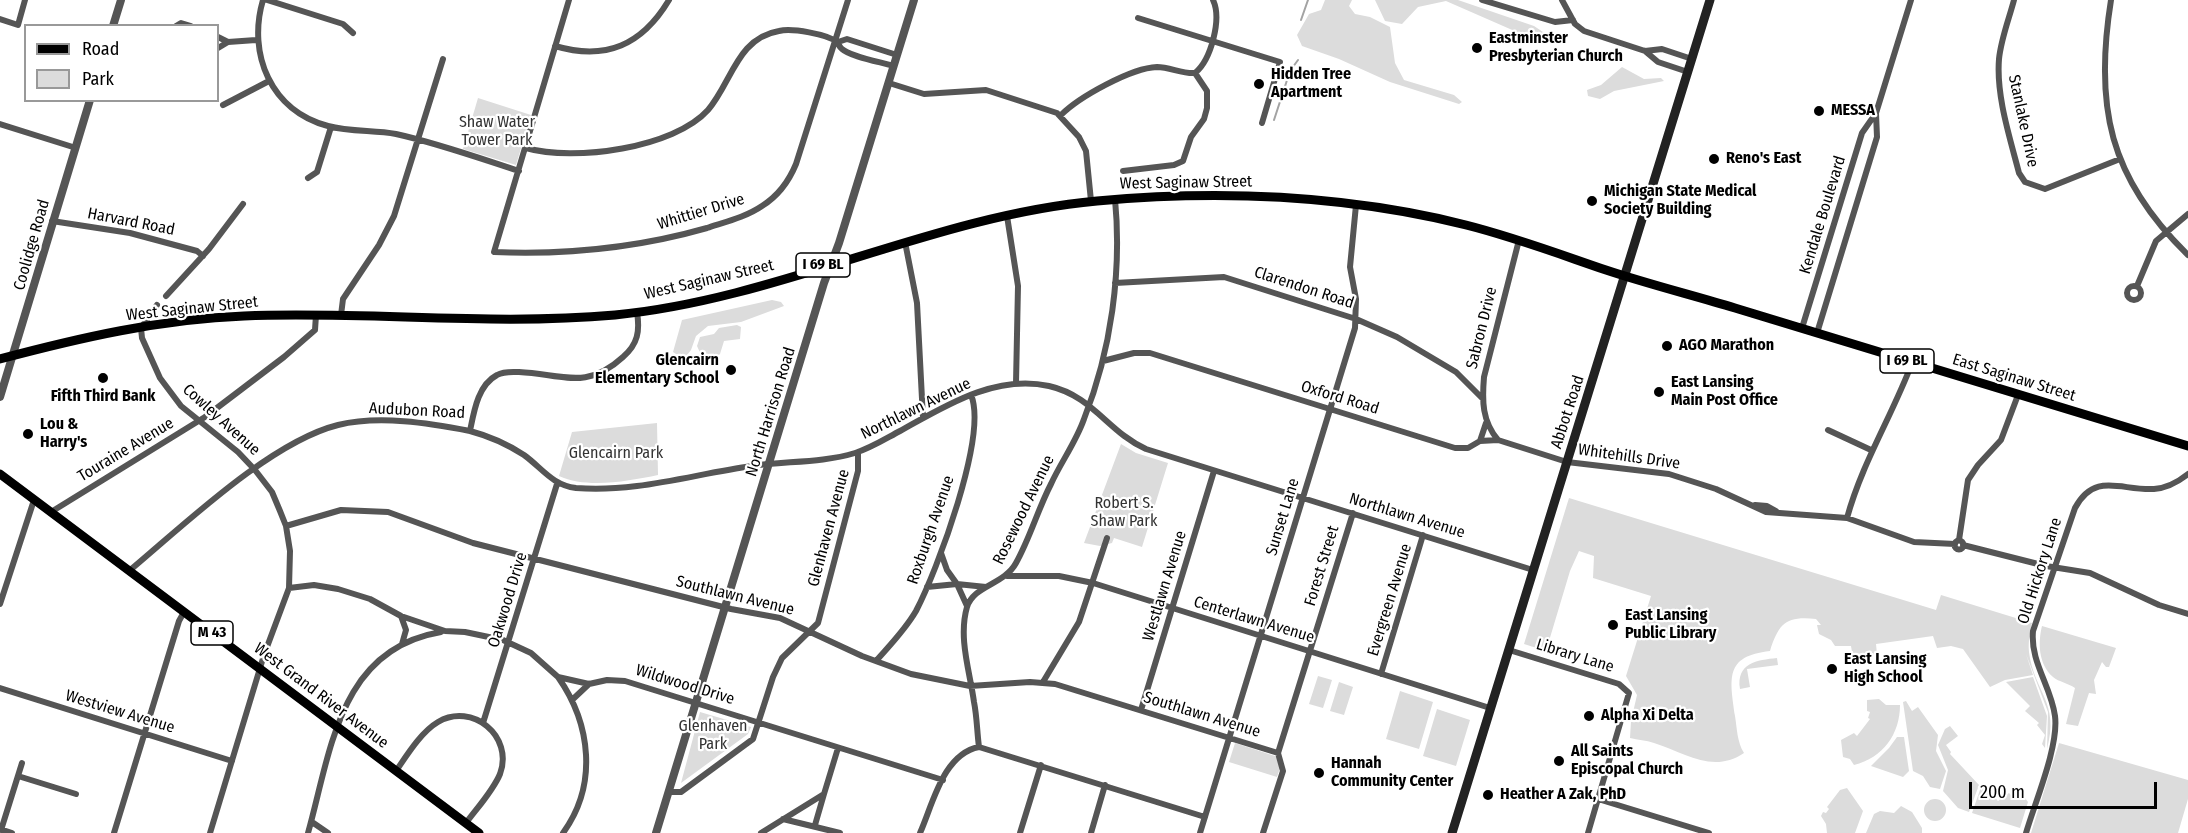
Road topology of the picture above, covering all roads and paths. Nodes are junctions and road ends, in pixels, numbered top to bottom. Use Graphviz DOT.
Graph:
graph roads {
  1 [pos="25,0"];
  2 [pos="121,0"];
  3 [pos="265,0"];
  4 [pos="569,0"];
  5 [pos="669,0"];
  6 [pos="848,0"];
  7 [pos="914,0"];
  8 [pos="1213,0"];
  9 [pos="1482,0"];
  10 [pos="1562,0"];
  11 [pos="1710,0"];
  12 [pos="1911,0"];
  13 [pos="2014,0"];
  14 [pos="2111,0"];
  15 [pos="1138,18"];
  16 [pos="0,20"];
  17 [pos="1573,20"];
  18 [pos="114,24"];
  19 [pos="353,33"];
  20 [pos="219,38"];
  21 [pos="256,40"];
  22 [pos="1210,41"];
  23 [pos="228,42"];
  24 [pos="837,42"];
  25 [pos="555,46"];
  26 [pos="219,47"];
  27 [pos="1645,51"];
  28 [pos="897,55"];
  29 [pos="1692,58"];
  30 [pos="442,59"];
  31 [pos="894,66"];
  32 [pos="1688,72"];
  33 [pos="1195,73"];
  34 [pos="268,81"];
  35 [pos="888,83"];
  36 [pos="89,102"];
  37 [pos="223,105"];
  38 [pos="1876,113"];
  39 [pos="1061,115"];
  40 [pos="1262,123"];
  41 [pos="0,124"];
  42 [pos="331,127"];
  43 [pos="418,140"];
  44 [pos="76,148"];
  45 [pos="526,148"];
  46 [pos="2120,159"];
  47 [pos="519,171"];
  48 [pos="1123,171"];
  49 [pos="308,178"];
  50 [pos="1115,199"];
  51 [pos="1091,201"];
  52 [pos="243,204"];
  53 [pos="1356,205"];
  54 [pos="2188,214"];
  55 [pos="1007,216"];
  56 [pos="52,221"];
  57 [pos="2166,232"];
  58 [pos="1519,240"];
  59 [pos="905,242"];
  60 [pos="2188,255"];
  61 [pos="203,256"];
  62 [pos="832,263"];
  63 [pos="1625,276"];
  64 [pos="1115,283"];
  65 [pos="2137,286"];
  66 [pos="166,296"];
  67 [pos="157,305"];
  68 [pos="637,312"];
  69 [pos="316,315"];
  70 [pos="341,315"];
  71 [pos="1356,319"];
  72 [pos="141,328"];
  73 [pos="1802,328"];
  74 [pos="1817,333"];
  75 [pos="12,356"];
  76 [pos="0,359"];
  77 [pos="1103,361"];
  78 [pos="1912,363"];
  79 [pos="1484,377"];
  80 [pos="1468,382"];
  81 [pos="1016,383"];
  82 [pos="971,395"];
  83 [pos="2018,395"];
  84 [pos="0,397"];
  85 [pos="1482,398"];
  86 [pos="1089,404"];
  87 [pos="1329,410"];
  88 [pos="923,418"];
  89 [pos="199,422"];
  90 [pos="1486,423"];
  91 [pos="1828,430"];
  92 [pos="470,431"];
  93 [pos="1498,440"];
  94 [pos="1480,441"];
  95 [pos="2188,446"];
  96 [pos="1871,450"];
  97 [pos="858,452"];
  98 [pos="1567,462"];
  99 [pos="769,464"];
  100 [pos="255,470"];
  101 [pos="1214,471"];
  102 [pos="0,474"];
  103 [pos="2188,474"];
  104 [pos="557,484"];
  105 [pos="1303,497"];
  106 [pos="34,500"];
  107 [pos="51,512"];
  108 [pos="1353,513"];
  109 [pos="1847,518"];
  110 [pos="286,526"];
  111 [pos="1423,535"];
  112 [pos="1107,538"];
  113 [pos="1959,543"];
  114 [pos="940,551"];
  115 [pos="534,559"];
  116 [pos="2054,567"];
  117 [pos="1533,570"];
  118 [pos="129,571"];
  119 [pos="1007,576"];
  120 [pos="1093,583"];
  121 [pos="957,584"];
  122 [pos="986,586"];
  123 [pos="927,587"];
  124 [pos="289,588"];
  125 [pos="0,604"];
  126 [pos="967,606"];
  127 [pos="725,607"];
  128 [pos="1172,609"];
  129 [pos="184,612"];
  130 [pos="2188,614"];
  131 [pos="401,616"];
  132 [pos="445,631"];
  133 [pos="810,631"];
  134 [pos="1259,636"];
  135 [pos="509,642"];
  136 [pos="402,644"];
  137 [pos="1509,650"];
  138 [pos="1310,651"];
  139 [pos="876,661"];
  140 [pos="260,669"];
  141 [pos="1382,674"];
  142 [pos="558,677"];
  143 [pos="1043,682"];
  144 [pos="589,684"];
  145 [pos="970,686"];
  146 [pos="0,688"];
  147 [pos="572,700"];
  148 [pos="696,703"];
  149 [pos="1490,708"];
  150 [pos="1141,710"];
  151 [pos="759,722"];
  152 [pos="483,723"];
  153 [pos="337,727"];
  154 [pos="144,733"];
  155 [pos="1228,738"];
  156 [pos="979,747"];
  157 [pos="838,748"];
  158 [pos="1278,753"];
  159 [pos="232,761"];
  160 [pos="22,763"];
  161 [pos="1041,765"];
  162 [pos="396,771"];
  163 [pos="18,777"];
  164 [pos="943,780"];
  165 [pos="1105,785"];
  166 [pos="669,792"];
  167 [pos="76,794"];
  168 [pos="824,794"];
  169 [pos="1598,799"];
  170 [pos="1205,817"];
  171 [pos="783,819"];
  172 [pos="312,822"];
  173 [pos="466,823"];
  174 [pos="815,825"];
  175 [pos="1,829"];
  176 [pos="12,833"];
  177 [pos="114,833"];
  178 [pos="210,833"];
  179 [pos="308,833"];
  180 [pos="328,833"];
  181 [pos="479,833"];
  182 [pos="563,833"];
  183 [pos="656,833"];
  184 [pos="761,833"];
  185 [pos="840,833"];
  186 [pos="920,833"];
  187 [pos="1020,833"];
  188 [pos="1091,833"];
  189 [pos="1200,833"];
  190 [pos="1263,833"];
  191 [pos="1452,833"];
  192 [pos="1588,833"];
  193 [pos="1709,833"];
  194 [pos="2026,833"];
  1 -- 16 [label="street"];
  2 -- 18 [label="street"];
  3 -- 19 [label="street"];
  3 -- 21 [label="street"];
  4 -- 25 [label="street"];
  5 -- 25 [label="street"];
  6 -- 24 [label="street, Whittier Drive"];
  7 -- 28 [label="street, North Harrison Road"];
  8 -- 22 [label="street"];
  9 -- 17 [label="street"];
  10 -- 17 [label="street"];
  11 -- 29 [label="main road, Abbot Road"];
  12 -- 38 [label="street, Kendale Boulevard"];
  13 -- 46 [label="street, Stanlake Drive"];
  14 -- 46 [label="street"];
  15 -- 22 [label="street"];
  17 -- 27 [label="street"];
  20 -- 23 [label="street"];
  21 -- 23 [label="street"];
  21 -- 34 [label="street"];
  22 -- 33 [label="street"];
  22 -- 40 [label="street"];
  23 -- 26 [label="street"];
  24 -- 28 [label="street"];
  24 -- 31 [label="street"];
  24 -- 45 [label="street"];
  24 -- 47 [label="street, Whittier Drive"];
  25 -- 45 [label="street"];
  27 -- 29 [label="street"];
  27 -- 32 [label="street"];
  28 -- 31 [label="street, North Harrison Road"];
  29 -- 32 [label="main road, Abbot Road"];
  30 -- 43 [label="street"];
  31 -- 35 [label="street, North Harrison Road"];
  32 -- 63 [label="main road, Abbot Road"];
  33 -- 39 [label="street"];
  33 -- 48 [label="street"];
  34 -- 37 [label="street"];
  34 -- 42 [label="street"];
  35 -- 39 [label="street"];
  35 -- 62 [label="street, North Harrison Road"];
  36 -- 44 [label="street, Coolidge Road"];
  38 -- 73 [label="street, Kendale Boulevard"];
  38 -- 74 [label="street, Kendale Boulevard"];
  39 -- 51 [label="street"];
  41 -- 44 [label="street"];
  42 -- 43 [label="street"];
  42 -- 49 [label="street"];
  43 -- 47 [label="street"];
  43 -- 70 [label="street"];
  44 -- 56 [label="street, Coolidge Road"];
  45 -- 47 [label="street"];
  46 -- 57 [label="street"];
  50 -- 51 [label="main road, West Saginaw Street / I 69 BL"];
  50 -- 53 [label="main road, West Saginaw Street / I 69 BL"];
  50 -- 64 [label="street, Rosewood Avenue"];
  51 -- 55 [label="main road, West Saginaw Street / I 69 BL"];
  52 -- 61 [label="street"];
  53 -- 58 [label="main road, West Saginaw Street / I 69 BL"];
  53 -- 71 [label="street, Sunset Lane"];
  54 -- 57 [label="street"];
  55 -- 59 [label="main road, West Saginaw Street / I 69 BL"];
  55 -- 81 [label="street"];
  56 -- 61 [label="street, Harvard Road"];
  56 -- 75 [label="street, Coolidge Road"];
  57 -- 60 [label="street"];
  57 -- 65 [label="street"];
  58 -- 63 [label="main road, West Saginaw Street / I 69 BL"];
  58 -- 79 [label="street, Sabron Drive"];
  59 -- 62 [label="main road, West Saginaw Street / I 69 BL"];
  59 -- 88 [label="street"];
  61 -- 66 [label="street"];
  62 -- 68 [label="main road, West Saginaw Street / I 69 BL"];
  62 -- 99 [label="street, North Harrison Road"];
  63 -- 73 [label="main road, East Saginaw Street / I 69 BL"];
  63 -- 98 [label="main road, Abbot Road"];
  64 -- 71 [label="street, Clarendon Road"];
  64 -- 77 [label="street, Rosewood Avenue"];
  67 -- 72 [label="street"];
  68 -- 70 [label="main road, West Saginaw Street / I 69 BL"];
  68 -- 92 [label="street, Audubon Road"];
  69 -- 70 [label="main road, West Saginaw Street / I 69 BL"];
  69 -- 72 [label="main road, West Saginaw Street / I 69 BL"];
  69 -- 89 [label="street, Touraine Avenue"];
  71 -- 80 [label="street, Clarendon Road"];
  71 -- 87 [label="street, Sunset Lane"];
  72 -- 75 [label="main road, West Saginaw Street / I 69 BL"];
  72 -- 89 [label="street, Cowley Avenue"];
  73 -- 74 [label="main road, East Saginaw Street / I 69 BL"];
  74 -- 78 [label="main road, East Saginaw Street / I 69 BL"];
  75 -- 76 [label="main road, West Saginaw Street / I 69 BL"];
  75 -- 84 [label="street, Coolidge Road"];
  77 -- 86 [label="street, Rosewood Avenue"];
  77 -- 87 [label="street, Oxford Road"];
  78 -- 83 [label="main road, East Saginaw Street / I 69 BL"];
  78 -- 96 [label="street"];
  79 -- 80 [label="street"];
  79 -- 85 [label="street, Sabron Drive"];
  80 -- 85 [label="street, Clarendon Road"];
  81 -- 82 [label="street, Northlawn Avenue"];
  81 -- 86 [label="street, Northlawn Avenue"];
  82 -- 88 [label="street, Northlawn Avenue"];
  82 -- 114 [label="street, Roxburgh Avenue"];
  83 -- 95 [label="main road, East Saginaw Street / I 69 BL"];
  83 -- 113 [label="street"];
  85 -- 90 [label="street, Sabron Drive"];
  86 -- 101 [label="street, Northlawn Avenue"];
  86 -- 119 [label="street, Rosewood Avenue"];
  87 -- 94 [label="street, Oxford Road"];
  87 -- 105 [label="street, Sunset Lane"];
  88 -- 97 [label="street, Northlawn Avenue"];
  89 -- 100 [label="street, Cowley Avenue"];
  89 -- 107 [label="street, Touraine Avenue"];
  90 -- 93 [label="street, Sabron Drive"];
  90 -- 94 [label="street, Sabron Drive"];
  91 -- 96 [label="street"];
  92 -- 100 [label="street, Audubon Road"];
  92 -- 104 [label="street"];
  93 -- 94 [label="street, Oxford Road"];
  93 -- 98 [label="street, Oxford Road"];
  96 -- 109 [label="street"];
  97 -- 99 [label="street, Northlawn Avenue"];
  97 -- 133 [label="street, Glenhaven Avenue"];
  98 -- 109 [label="street, Whitehills Drive"];
  98 -- 117 [label="main road, Abbot Road"];
  99 -- 104 [label="street, Northlawn Avenue"];
  99 -- 127 [label="street, North Harrison Road"];
  100 -- 110 [label="street, Cowley Avenue"];
  100 -- 118 [label="street, Audubon Road"];
  101 -- 105 [label="street, Northlawn Avenue"];
  101 -- 128 [label="street, Westlawn Avenue"];
  102 -- 106 [label="main road, West Grand River Avenue / M 43"];
  103 -- 116 [label="street, Old Hickory Lane"];
  104 -- 115 [label="street, Oakwood Drive"];
  105 -- 108 [label="street, Northlawn Avenue"];
  105 -- 134 [label="street, Sunset Lane"];
  106 -- 107 [label="main road, West Grand River Avenue / M 43"];
  106 -- 125 [label="street"];
  107 -- 118 [label="main road, West Grand River Avenue / M 43"];
  108 -- 111 [label="street, Northlawn Avenue"];
  108 -- 138 [label="street, Forest Street"];
  109 -- 113 [label="street, Whitehills Drive"];
  110 -- 115 [label="street, Southlawn Avenue"];
  110 -- 124 [label="street, Cowley Avenue"];
  111 -- 117 [label="street, Northlawn Avenue"];
  111 -- 141 [label="street, Evergreen Avenue"];
  112 -- 120 [label="street"];
  113 -- 116 [label="street, Whitehills Drive"];
  114 -- 121 [label="street"];
  114 -- 123 [label="street, Roxburgh Avenue"];
  115 -- 127 [label="street, Southlawn Avenue"];
  115 -- 135 [label="street, Oakwood Drive"];
  116 -- 130 [label="street, Whitehills Drive"];
  116 -- 194 [label="street, Old Hickory Lane"];
  117 -- 137 [label="main road, Abbot Road"];
  118 -- 129 [label="main road, West Grand River Avenue / M 43"];
  119 -- 120 [label="street, Centerlawn Avenue"];
  119 -- 122 [label="street, Rosewood Avenue"];
  120 -- 128 [label="street, Centerlawn Avenue"];
  120 -- 143 [label="street"];
  121 -- 122 [label="street"];
  121 -- 123 [label="street"];
  121 -- 126 [label="street"];
  122 -- 126 [label="street, Rosewood Avenue"];
  123 -- 139 [label="street, Roxburgh Avenue"];
  124 -- 131 [label="street, Wildwood Drive"];
  124 -- 140 [label="street, Cowley Avenue"];
  126 -- 145 [label="street"];
  127 -- 133 [label="street, Southlawn Avenue"];
  127 -- 148 [label="street, North Harrison Road"];
  128 -- 134 [label="street, Centerlawn Avenue"];
  128 -- 150 [label="street, Westlawn Avenue"];
  129 -- 140 [label="main road, West Grand River Avenue / M 43"];
  129 -- 154 [label="street"];
  131 -- 132 [label="street, Wildwood Drive"];
  131 -- 136 [label="street"];
  132 -- 135 [label="street, Wildwood Drive"];
  132 -- 136 [label="street"];
  133 -- 139 [label="street, Southlawn Avenue"];
  133 -- 151 [label="street, Glenhaven Avenue"];
  134 -- 138 [label="street, Centerlawn Avenue"];
  134 -- 155 [label="street, Sunset Lane"];
  135 -- 142 [label="street, Wildwood Drive"];
  135 -- 152 [label="street, Oakwood Drive"];
  136 -- 153 [label="street"];
  137 -- 149 [label="main road, Abbot Road"];
  137 -- 169 [label="street, Library Lane"];
  138 -- 141 [label="street, Centerlawn Avenue"];
  138 -- 158 [label="street, Forest Street"];
  139 -- 145 [label="street, Southlawn Avenue"];
  140 -- 153 [label="main road, West Grand River Avenue / M 43"];
  140 -- 159 [label="street, Cowley Avenue"];
  141 -- 149 [label="street, Centerlawn Avenue"];
  142 -- 144 [label="street, Wildwood Drive"];
  142 -- 147 [label="street"];
  143 -- 145 [label="street, Southlawn Avenue"];
  143 -- 150 [label="street, Southlawn Avenue"];
  144 -- 147 [label="street"];
  144 -- 148 [label="street, Wildwood Drive"];
  145 -- 156 [label="street"];
  146 -- 154 [label="street, Westview Avenue"];
  147 -- 182 [label="street"];
  148 -- 151 [label="street, Wildwood Drive"];
  148 -- 166 [label="street, North Harrison Road"];
  149 -- 191 [label="main road, Abbot Road"];
  150 -- 155 [label="street, Southlawn Avenue"];
  151 -- 157 [label="street, Wildwood Drive"];
  151 -- 166 [label="street, Glenhaven Avenue"];
  152 -- 162 [label="street"];
  152 -- 173 [label="street"];
  153 -- 162 [label="main road, West Grand River Avenue / M 43"];
  153 -- 172 [label="street"];
  154 -- 159 [label="street, Westview Avenue"];
  154 -- 177 [label="street"];
  155 -- 158 [label="street, Southlawn Avenue"];
  155 -- 170 [label="street, Sunset Lane"];
  156 -- 161 [label="street"];
  156 -- 164 [label="street"];
  157 -- 164 [label="street, Wildwood Drive"];
  157 -- 168 [label="street"];
  158 -- 190 [label="street, Forest Street"];
  159 -- 178 [label="street, Cowley Avenue"];
  160 -- 163 [label="street"];
  161 -- 165 [label="street"];
  161 -- 187 [label="street"];
  162 -- 173 [label="main road, West Grand River Avenue / M 43"];
  163 -- 167 [label="street"];
  163 -- 175 [label="street"];
  164 -- 186 [label="street"];
  165 -- 170 [label="street"];
  165 -- 188 [label="street"];
  166 -- 183 [label="street, North Harrison Road"];
  168 -- 171 [label="street"];
  168 -- 174 [label="street"];
  169 -- 192 [label="street"];
  169 -- 193 [label="street"];
  170 -- 189 [label="street, Sunset Lane"];
  171 -- 174 [label="street"];
  171 -- 184 [label="street"];
  172 -- 179 [label="street"];
  172 -- 180 [label="street"];
  173 -- 181 [label="main road, West Grand River Avenue / M 43"];
  174 -- 185 [label="street"];
  175 -- 176 [label="street"];
}
